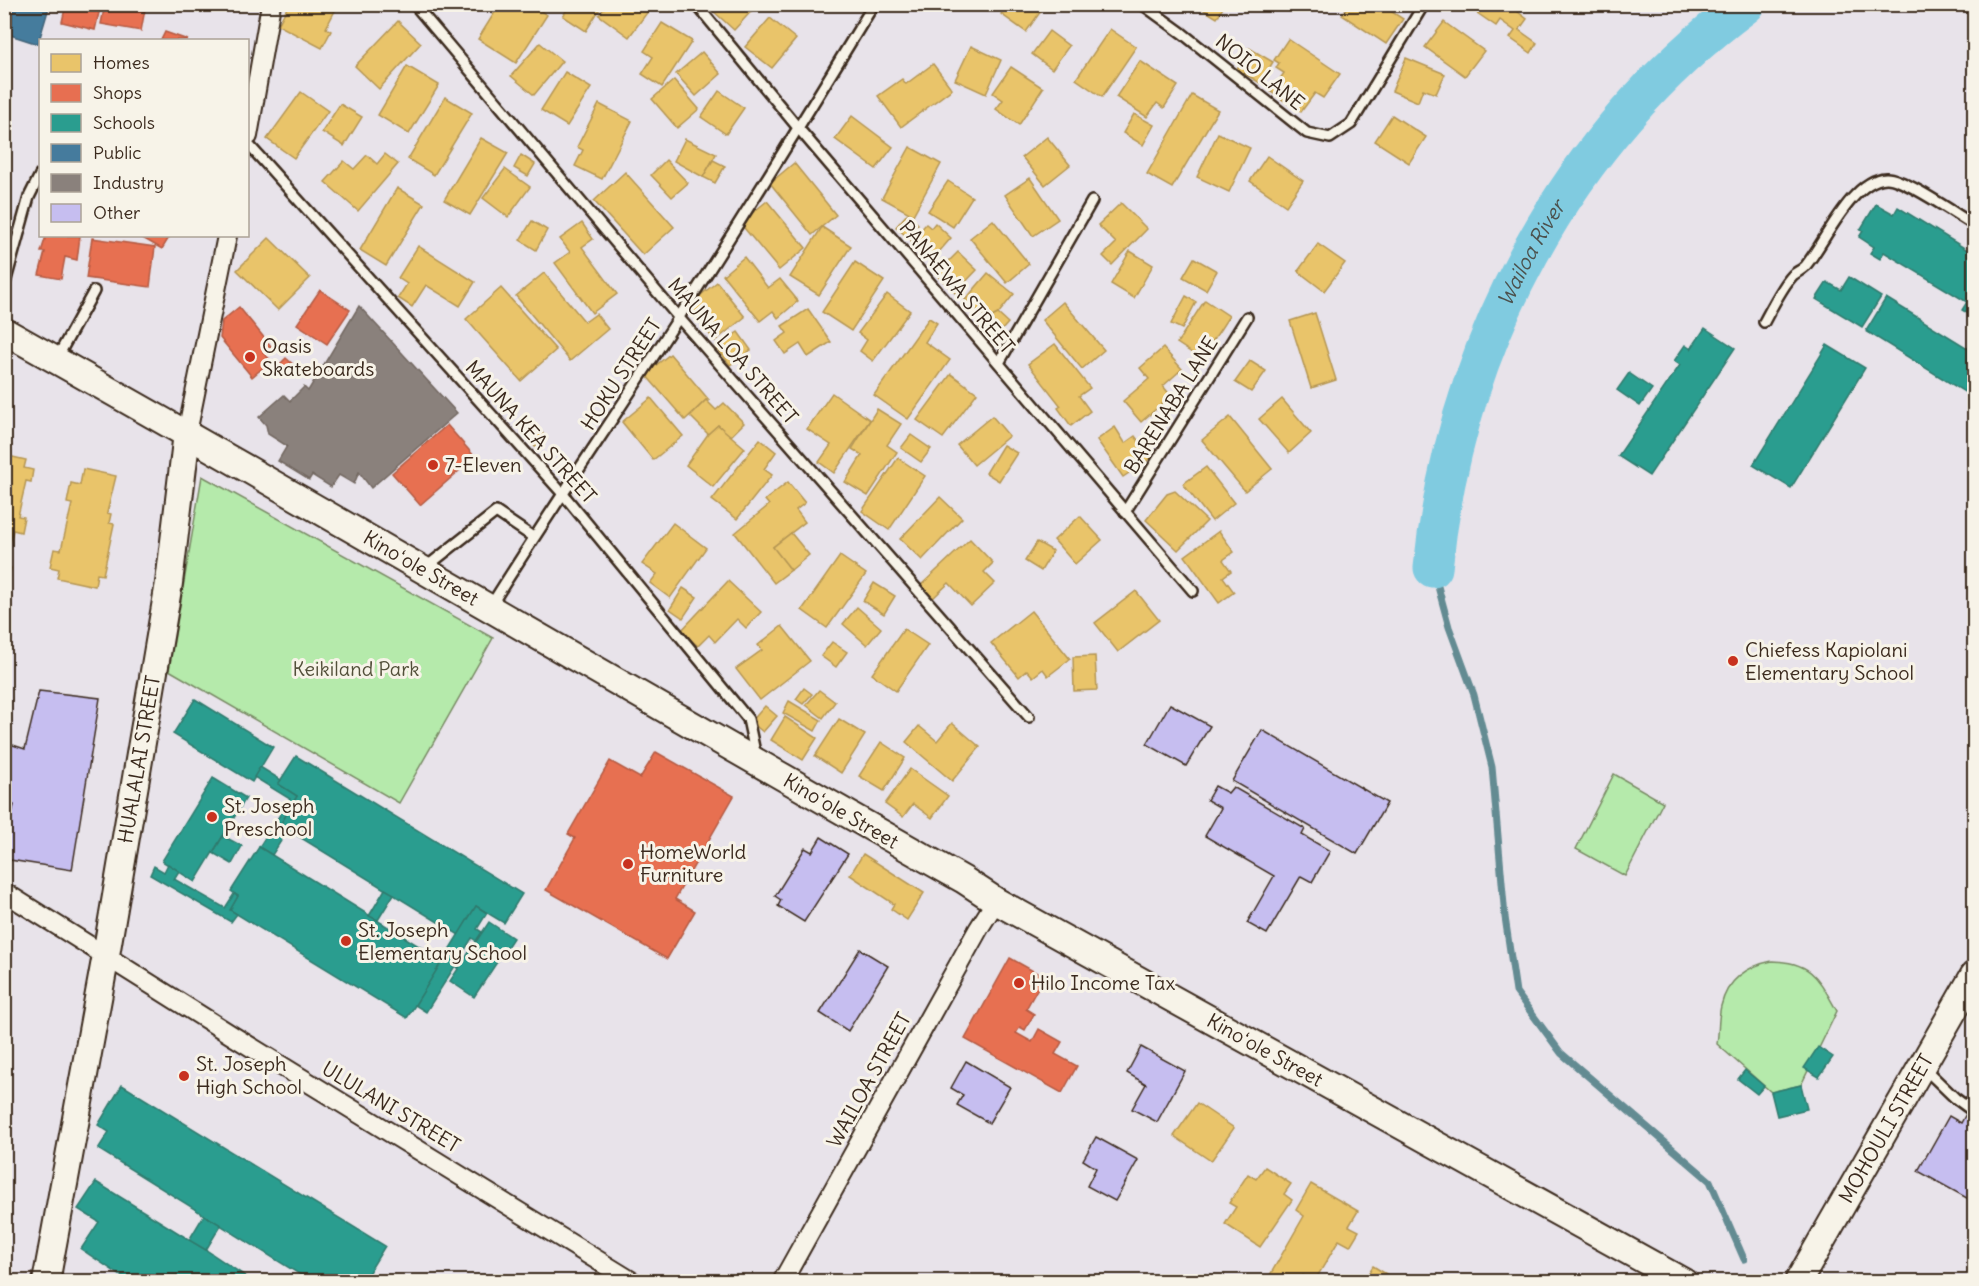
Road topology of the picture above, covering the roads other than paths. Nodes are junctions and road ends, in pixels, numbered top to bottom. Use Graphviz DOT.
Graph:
graph roads {
  1 [pos="271,4"];
  2 [pos="414,4"];
  3 [pos="696,4"];
  4 [pos="874,4"];
  5 [pos="1142,4"];
  6 [pos="1424,4"];
  7 [pos="250,109"];
  8 [pos="799,129"];
  9 [pos="249,145"];
  10 [pos="39,178"];
  11 [pos="1092,201"];
  12 [pos="1974,225"];
  13 [pos="227,237"];
  14 [pos="4,287"];
  15 [pos="94,291"];
  16 [pos="1246,316"];
  17 [pos="680,318"];
  18 [pos="1764,322"];
  19 [pos="4,331"];
  20 [pos="56,360"];
  21 [pos="999,363"];
  22 [pos="187,433"];
  23 [pos="563,494"];
  24 [pos="1125,512"];
  25 [pos="533,537"];
  26 [pos="423,569"];
  27 [pos="1193,591"];
  28 [pos="489,607"];
  29 [pos="1029,717"];
  30 [pos="757,763"];
  31 [pos="4,892"];
  32 [pos="996,901"];
  33 [pos="106,955"];
  34 [pos="1974,975"];
  35 [pos="1922,1066"];
  36 [pos="1974,1112"];
  37 [pos="46,1281"];
  38 [pos="633,1281"];
  39 [pos="782,1281"];
  40 [pos="1684,1281"];
  41 [pos="1798,1281"];
  1 -- 7 [label="street"];
  2 -- 17 [label="lane, MAUNA LOA STREET"];
  3 -- 8 [label="lane, PANAEWA STREET"];
  4 -- 8 [label="lane, HOKU STREET"];
  5 -- 6 [label="lane, NOIO LANE"];
  8 -- 17 [label="lane, HOKU STREET"];
  8 -- 21 [label="lane, PANAEWA STREET"];
  9 -- 23 [label="lane, MAUNA KEA STREET"];
  10 -- 14 [label="lane"];
  11 -- 21 [label="lane"];
  12 -- 18 [label="lane"];
  13 -- 22 [label="street, HUALALAI STREET"];
  15 -- 20 [label="lane"];
  16 -- 24 [label="lane, BARENABA LANE"];
  17 -- 23 [label="lane, HOKU STREET"];
  17 -- 29 [label="lane, MAUNA LOA STREET"];
  19 -- 20 [label="street, Kinoʻole Street"];
  20 -- 22 [label="street, Kinoʻole Street"];
  21 -- 24 [label="lane, PANAEWA STREET"];
  22 -- 26 [label="street, Kinoʻole Street"];
  22 -- 33 [label="street, HUALALAI STREET"];
  23 -- 25 [label="lane, HOKU STREET"];
  23 -- 30 [label="lane, MAUNA KEA STREET"];
  24 -- 27 [label="lane, PANAEWA STREET"];
  25 -- 26 [label="lane"];
  25 -- 28 [label="lane, HOKU STREET"];
  26 -- 28 [label="street, Kinoʻole Street"];
  28 -- 30 [label="street, Kinoʻole Street"];
  30 -- 32 [label="street, Kinoʻole Street"];
  31 -- 33 [label="street, ULULANI STREET"];
  32 -- 39 [label="street, WAILOA STREET"];
  32 -- 40 [label="street, Kinoʻole Street"];
  33 -- 37 [label="street, HUALALAI STREET"];
  33 -- 38 [label="street, ULULANI STREET"];
  34 -- 35 [label="street, MOHOULI STREET"];
  35 -- 36 [label="lane"];
  35 -- 41 [label="street, MOHOULI STREET"];
}
